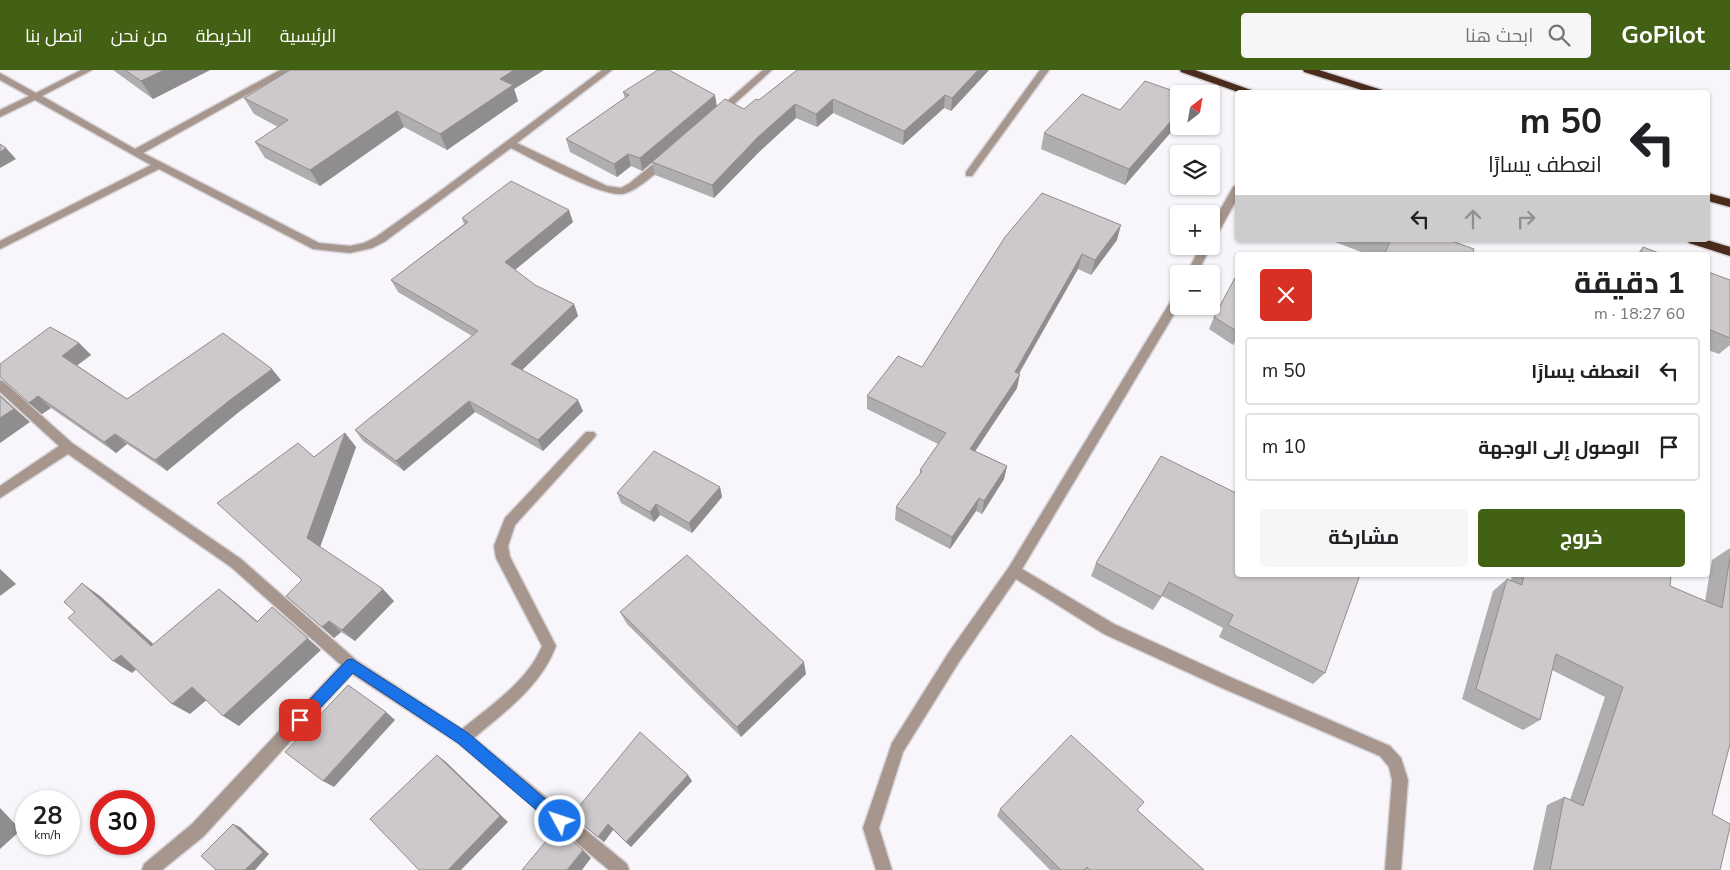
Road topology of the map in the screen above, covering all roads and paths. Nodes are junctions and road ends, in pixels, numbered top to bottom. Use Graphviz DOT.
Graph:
graph roads {
  1 [pos="88,70"];
  2 [pos="287,70"];
  3 [pos="608,70"];
  4 [pos="768,70"];
  5 [pos="1046,70"];
  6 [pos="1185,70"];
  7 [pos="1308,70"];
  8 [pos="0,76"];
  9 [pos="1241,90"];
  10 [pos="1372,90"];
  11 [pos="36,96"];
  12 [pos="0,114"];
  13 [pos="710,120"];
  14 [pos="510,144"];
  15 [pos="674,152"];
  16 [pos="135,153"];
  17 [pos="159,165"];
  18 [pos="969,174"];
  19 [pos="1235,192"];
  20 [pos="1710,198"];
  21 [pos="1730,203"];
  22 [pos="1220,220"];
  23 [pos="1699,242"];
  24 [pos="0,245"];
  25 [pos="1730,252"];
  26 [pos="1170,312"];
  27 [pos="0,385"];
  28 [pos="590,434"];
  29 [pos="68,447"];
  30 [pos="0,493"];
  31 [pos="1014,571"];
  32 [pos="352,665"];
  33 [pos="463,738"];
  34 [pos="150,870"];
  35 [pos="621,870"];
  36 [pos="884,870"];
  37 [pos="1393,870"];
  1 -- 11 [label="street"];
  2 -- 16 [label="street"];
  3 -- 14 [label="street"];
  4 -- 13 [label="street"];
  5 -- 18 [label="street"];
  6 -- 9 [label="highway"];
  7 -- 10 [label="highway"];
  8 -- 11 [label="street"];
  11 -- 12 [label="street"];
  11 -- 16 [label="street"];
  14 -- 15 [label="street"];
  14 -- 17 [label="street"];
  16 -- 17 [label="street"];
  17 -- 24 [label="street"];
  19 -- 22 [label="street"];
  20 -- 21 [label="highway"];
  23 -- 25 [label="highway"];
  26 -- 31 [label="street"];
  27 -- 29 [label="street"];
  28 -- 33 [label="street"];
  29 -- 30 [label="street"];
  29 -- 32 [label="street"];
  31 -- 36 [label="street"];
  31 -- 37 [label="street"];
  32 -- 33 [label="street"];
  32 -- 34 [label="street"];
  33 -- 35 [label="street"];
}
